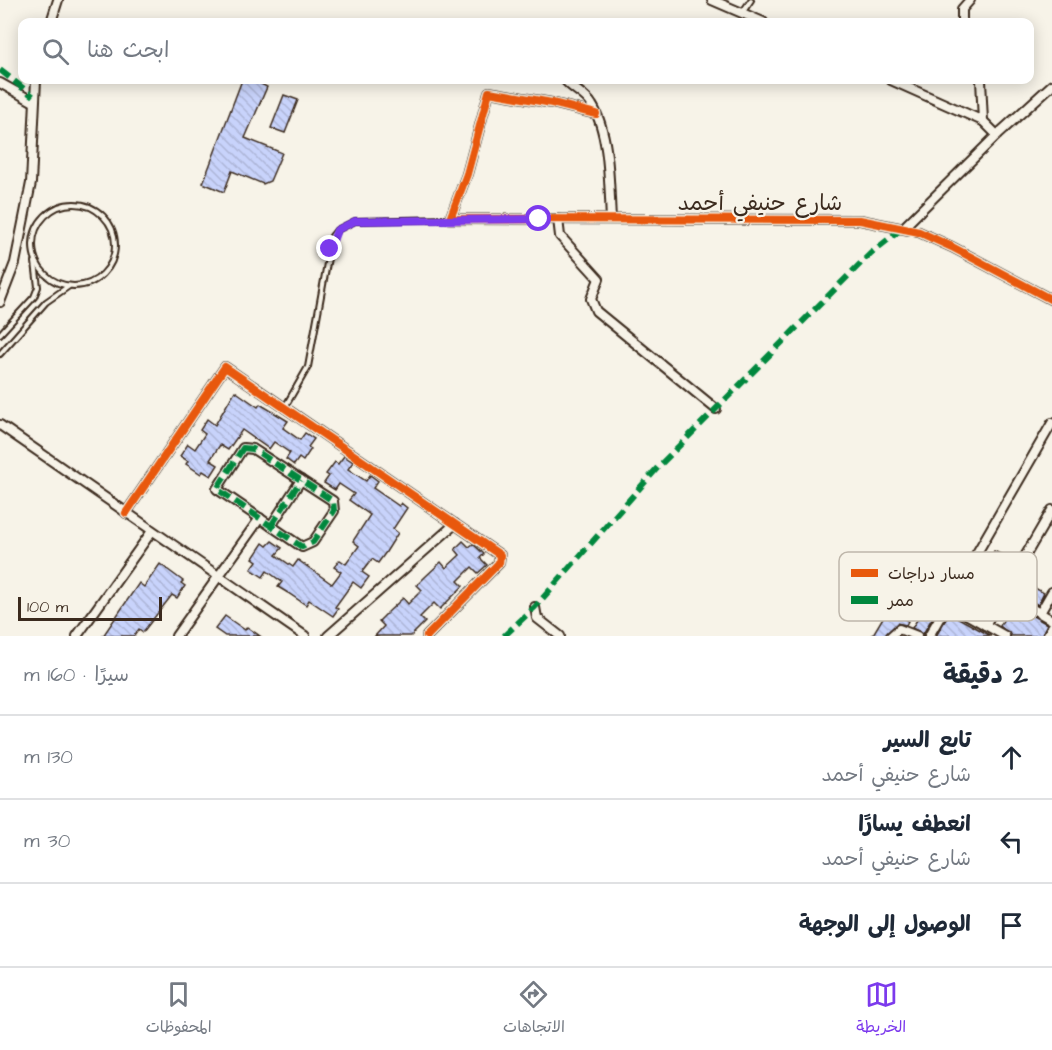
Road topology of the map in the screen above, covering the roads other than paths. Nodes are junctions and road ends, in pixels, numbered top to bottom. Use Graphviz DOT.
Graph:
graph roads {
  1 [pos="58,0"];
  2 [pos="712,0"];
  3 [pos="751,0"];
  4 [pos="970,0"];
  5 [pos="742,13"];
  6 [pos="52,18"];
  7 [pos="754,18"];
  8 [pos="962,18"];
  9 [pos="0,83"];
  10 [pos="36,84"];
  11 [pos="570,84"];
  12 [pos="900,84"];
  13 [pos="981,84"];
  14 [pos="1052,85"];
  15 [pos="34,102"];
  16 [pos="596,114"];
  17 [pos="983,121"];
  18 [pos="998,135"];
  19 [pos="450,219"];
  20 [pos="558,219"];
  21 [pos="611,219"];
  22 [pos="903,228"];
  23 [pos="35,262"];
  24 [pos="69,286"];
  25 [pos="1052,300"];
  26 [pos="0,302"];
  27 [pos="0,334"];
  28 [pos="0,354"];
  29 [pos="285,408"];
  30 [pos="716,409"];
  31 [pos="1052,423"];
  32 [pos="0,425"];
  33 [pos="301,480"];
  34 [pos="1052,510"];
  35 [pos="126,513"];
  36 [pos="260,518"];
  37 [pos="455,524"];
  38 [pos="271,526"];
  39 [pos="152,531"];
  40 [pos="977,552"];
  41 [pos="1027,552"];
  42 [pos="219,577"];
  43 [pos="1052,592"];
  44 [pos="535,607"];
  45 [pos="1037,611"];
  46 [pos="1040,613"];
  47 [pos="1052,620"];
  48 [pos="938,621"];
  49 [pos="978,621"];
  50 [pos="987,621"];
  51 [pos="985,625"];
  52 [pos="1052,627"];
  53 [pos="77,636"];
  54 [pos="176,636"];
  55 [pos="305,636"];
  56 [pos="328,636"];
  57 [pos="427,636"];
  58 [pos="560,636"];
  59 [pos="891,636"];
  60 [pos="917,636"];
  61 [pos="929,636"];
  62 [pos="1005,636"];
  63 [pos="1047,636"];
  1 -- 6 [label="street"];
  2 -- 5 [label="street"];
  3 -- 5 [label="lane"];
  4 -- 8 [label="street"];
  5 -- 7 [label="street"];
  9 -- 15 [label="street"];
  10 -- 15 [label="street"];
  11 -- 16 [label="street"];
  12 -- 17 [label="street"];
  13 -- 17 [label="street"];
  14 -- 18 [label="street"];
  15 -- 26 [label="street"];
  16 -- 19 [label="street"];
  16 -- 21 [label="street"];
  17 -- 18 [label="street"];
  18 -- 22 [label="street"];
  19 -- 20 [label="street, شارع حنيفي أحمد"];
  19 -- 29 [label="lane, شارع حنيفي أحمد"];
  20 -- 21 [label="street, شارع حنيفي أحمد"];
  20 -- 30 [label="street"];
  21 -- 22 [label="street, شارع حنيفي أحمد"];
  22 -- 25 [label="street, شارع حنيفي أحمد"];
  23 -- 24 [label="lane"];
  23 -- 24 [label="lane"];
  23 -- 27 [label="lane"];
  24 -- 28 [label="lane"];
  29 -- 35 [label="street"];
  29 -- 37 [label="street"];
  31 -- 40 [label="street"];
  32 -- 35 [label="street"];
  33 -- 36 [label="street"];
  33 -- 38 [label="street"];
  33 -- 38 [label="street"];
  34 -- 41 [label="street"];
  35 -- 39 [label="street"];
  36 -- 38 [label="street"];
  36 -- 42 [label="street"];
  37 -- 56 [label="street"];
  37 -- 57 [label="street"];
  39 -- 42 [label="street"];
  39 -- 53 [label="street"];
  42 -- 54 [label="street"];
  42 -- 55 [label="street"];
  43 -- 46 [label="street"];
  44 -- 58 [label="street"];
  45 -- 46 [label="street"];
  46 -- 47 [label="street"];
  48 -- 61 [label="street"];
  49 -- 51 [label="street"];
  50 -- 51 [label="street"];
  51 -- 62 [label="street"];
  52 -- 63 [label="street"];
  59 -- 60 [label="street"];
}
